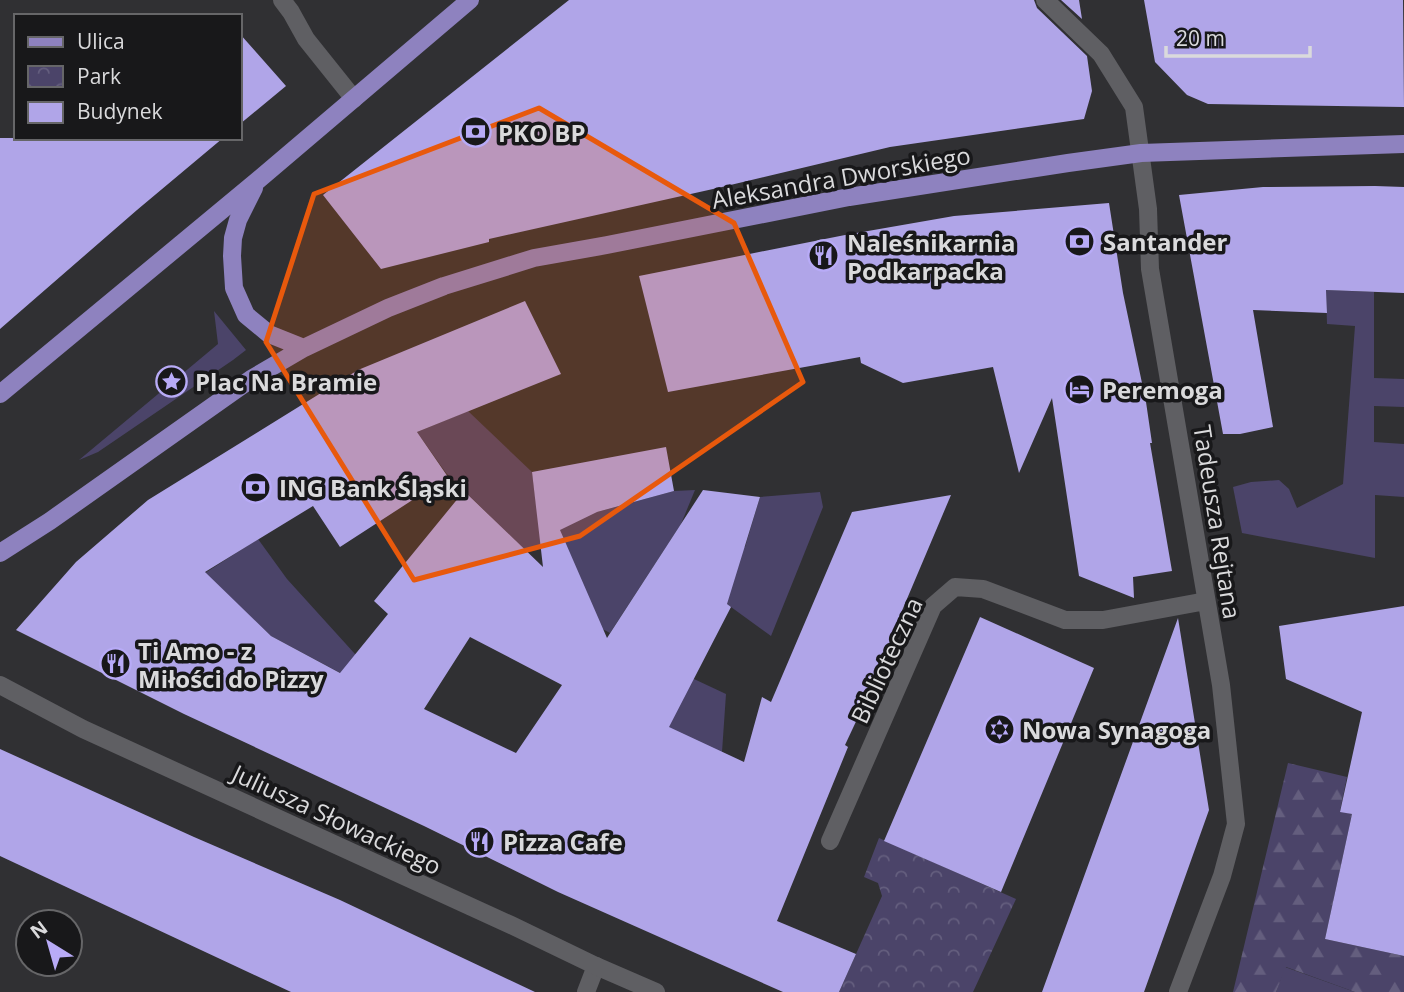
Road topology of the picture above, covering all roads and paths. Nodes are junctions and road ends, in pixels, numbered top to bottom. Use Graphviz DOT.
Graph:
graph roads {
  1 [pos="282,0"];
  2 [pos="470,0"];
  3 [pos="1045,0"];
  4 [pos="354,99"];
  5 [pos="1404,144"];
  6 [pos="1141,153"];
  7 [pos="257,181"];
  8 [pos="304,348"];
  9 [pos="0,394"];
  10 [pos="0,553"];
  11 [pos="1206,601"];
  12 [pos="0,685"];
  13 [pos="830,841"];
  14 [pos="596,966"];
  15 [pos="586,992"];
  16 [pos="656,992"];
  17 [pos="1178,992"];
  1 -- 4 [label="street"];
  2 -- 4 [label="main road"];
  3 -- 6 [label="street, Tadeusza Rejtana"];
  4 -- 7 [label="main road"];
  5 -- 6 [label="main road, Aleksandra Dworskiego"];
  6 -- 8 [label="main road, Aleksandra Dworskiego"];
  6 -- 11 [label="street, Tadeusza Rejtana"];
  7 -- 8 [label="main road"];
  7 -- 9 [label="main road"];
  8 -- 10 [label="main road"];
  11 -- 13 [label="street, Biblioteczna"];
  11 -- 17 [label="street, Tadeusza Rejtana"];
  12 -- 14 [label="street, Juliusza Słowackiego"];
  14 -- 15 [label="street"];
  14 -- 16 [label="street, Juliusza Słowackiego"];
}
